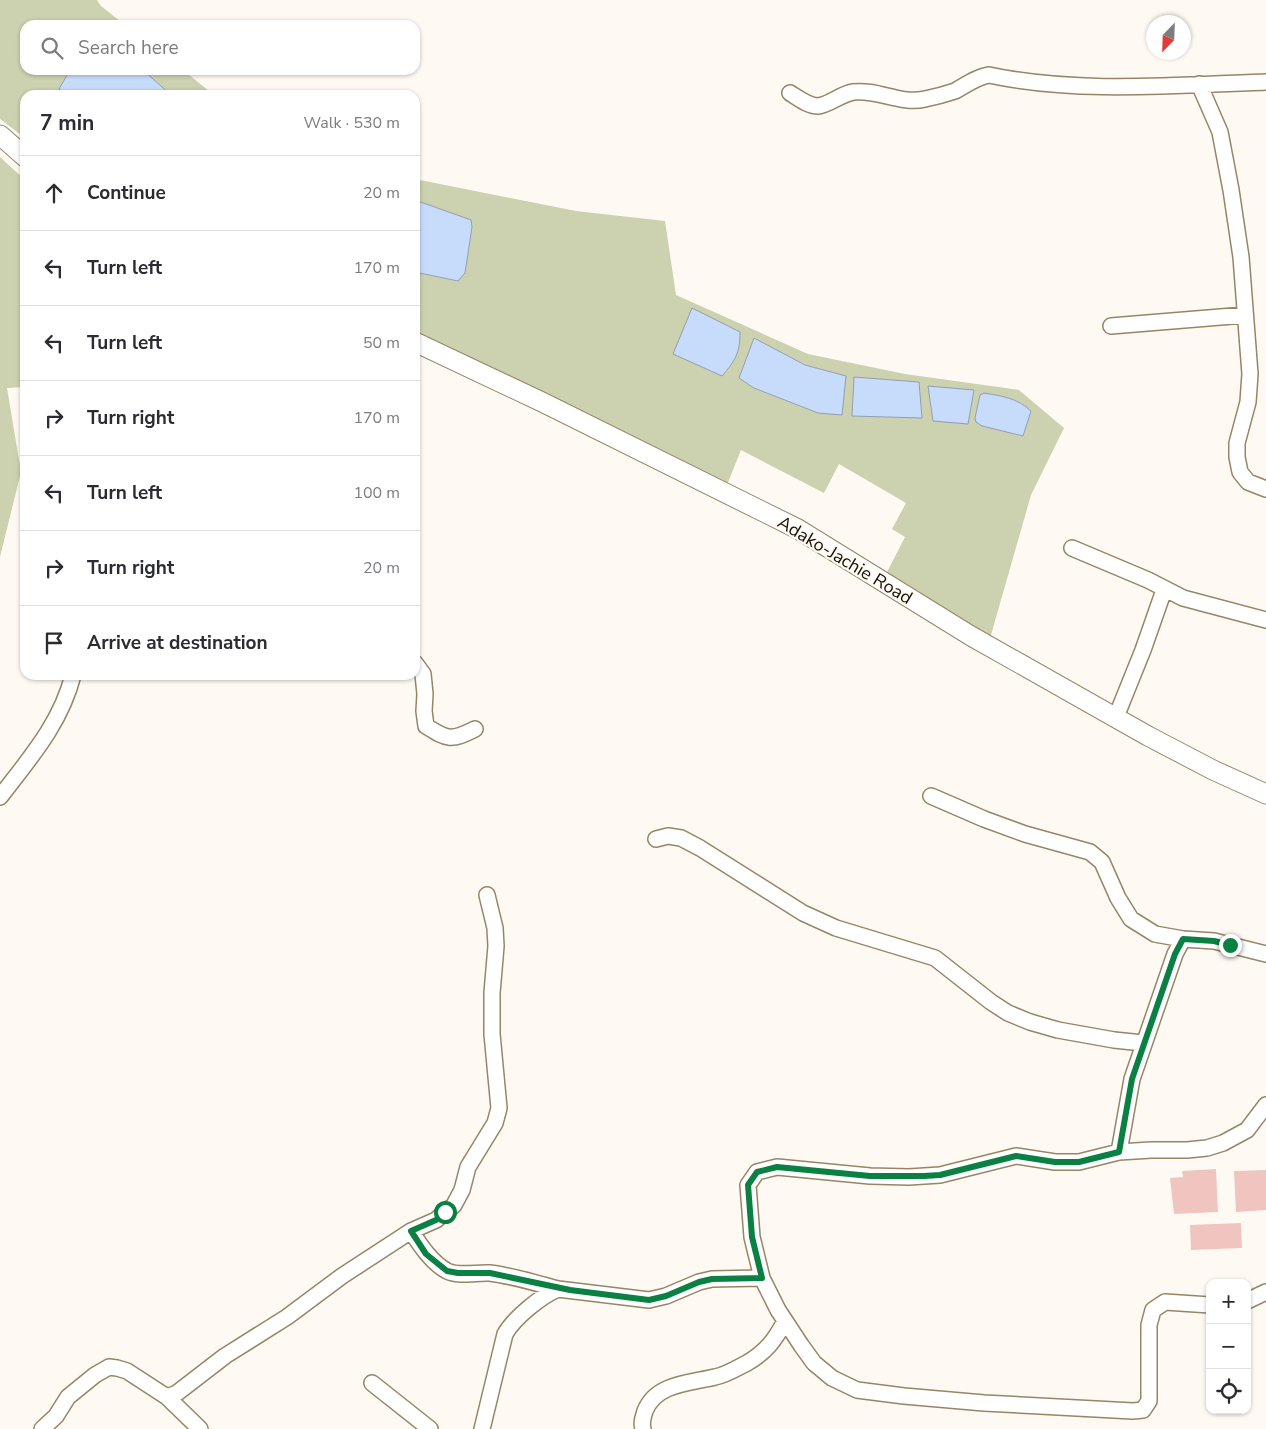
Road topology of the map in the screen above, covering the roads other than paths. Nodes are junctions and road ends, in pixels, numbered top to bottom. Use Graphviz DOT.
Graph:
graph roads {
  1 [pos="1266,82"];
  2 [pos="1199,84"];
  3 [pos="790,93"];
  4 [pos="0,135"];
  5 [pos="20,153"];
  6 [pos="1245,314"];
  7 [pos="1111,326"];
  8 [pos="420,344"];
  9 [pos="1266,489"];
  10 [pos="1072,548"];
  11 [pos="1164,590"];
  12 [pos="1266,620"];
  13 [pos="420,670"];
  14 [pos="72,680"];
  15 [pos="1116,717"];
  16 [pos="475,729"];
  17 [pos="1266,794"];
  18 [pos="931,796"];
  19 [pos="0,797"];
  20 [pos="656,839"];
  21 [pos="487,895"];
  22 [pos="1183,939"];
  23 [pos="1266,954"];
  24 [pos="1143,1043"];
  25 [pos="1266,1106"];
  26 [pos="1119,1152"];
  27 [pos="411,1231"];
  28 [pos="762,1278"];
  29 [pos="558,1289"];
  30 [pos="1266,1292"];
  31 [pos="1251,1299"];
  32 [pos="1206,1305"];
  33 [pos="785,1321"];
  34 [pos="372,1384"];
  35 [pos="167,1397"];
  36 [pos="42,1429"];
  37 [pos="200,1429"];
  38 [pos="430,1429"];
  39 [pos="482,1429"];
  40 [pos="643,1429"];
  1 -- 2 [label="street"];
  2 -- 3 [label="street"];
  2 -- 6 [label="street"];
  4 -- 5 [label="street"];
  6 -- 7 [label="street"];
  6 -- 9 [label="street"];
  8 -- 15 [label="street, Adako-Jachie Road"];
  10 -- 11 [label="street"];
  11 -- 12 [label="street"];
  11 -- 15 [label="street"];
  13 -- 16 [label="street"];
  14 -- 19 [label="street"];
  15 -- 17 [label="street, Adako-Jachie Road"];
  18 -- 22 [label="street"];
  20 -- 24 [label="street"];
  21 -- 27 [label="street"];
  22 -- 23 [label="street"];
  22 -- 24 [label="street"];
  24 -- 26 [label="street"];
  25 -- 26 [label="street"];
  26 -- 28 [label="street"];
  27 -- 29 [label="street"];
  27 -- 35 [label="street"];
  28 -- 29 [label="street"];
  28 -- 33 [label="street"];
  29 -- 39 [label="street"];
  30 -- 31 [label="street"];
  32 -- 33 [label="street"];
  33 -- 40 [label="street"];
  34 -- 38 [label="street"];
  35 -- 36 [label="street"];
  35 -- 37 [label="street"];
}
